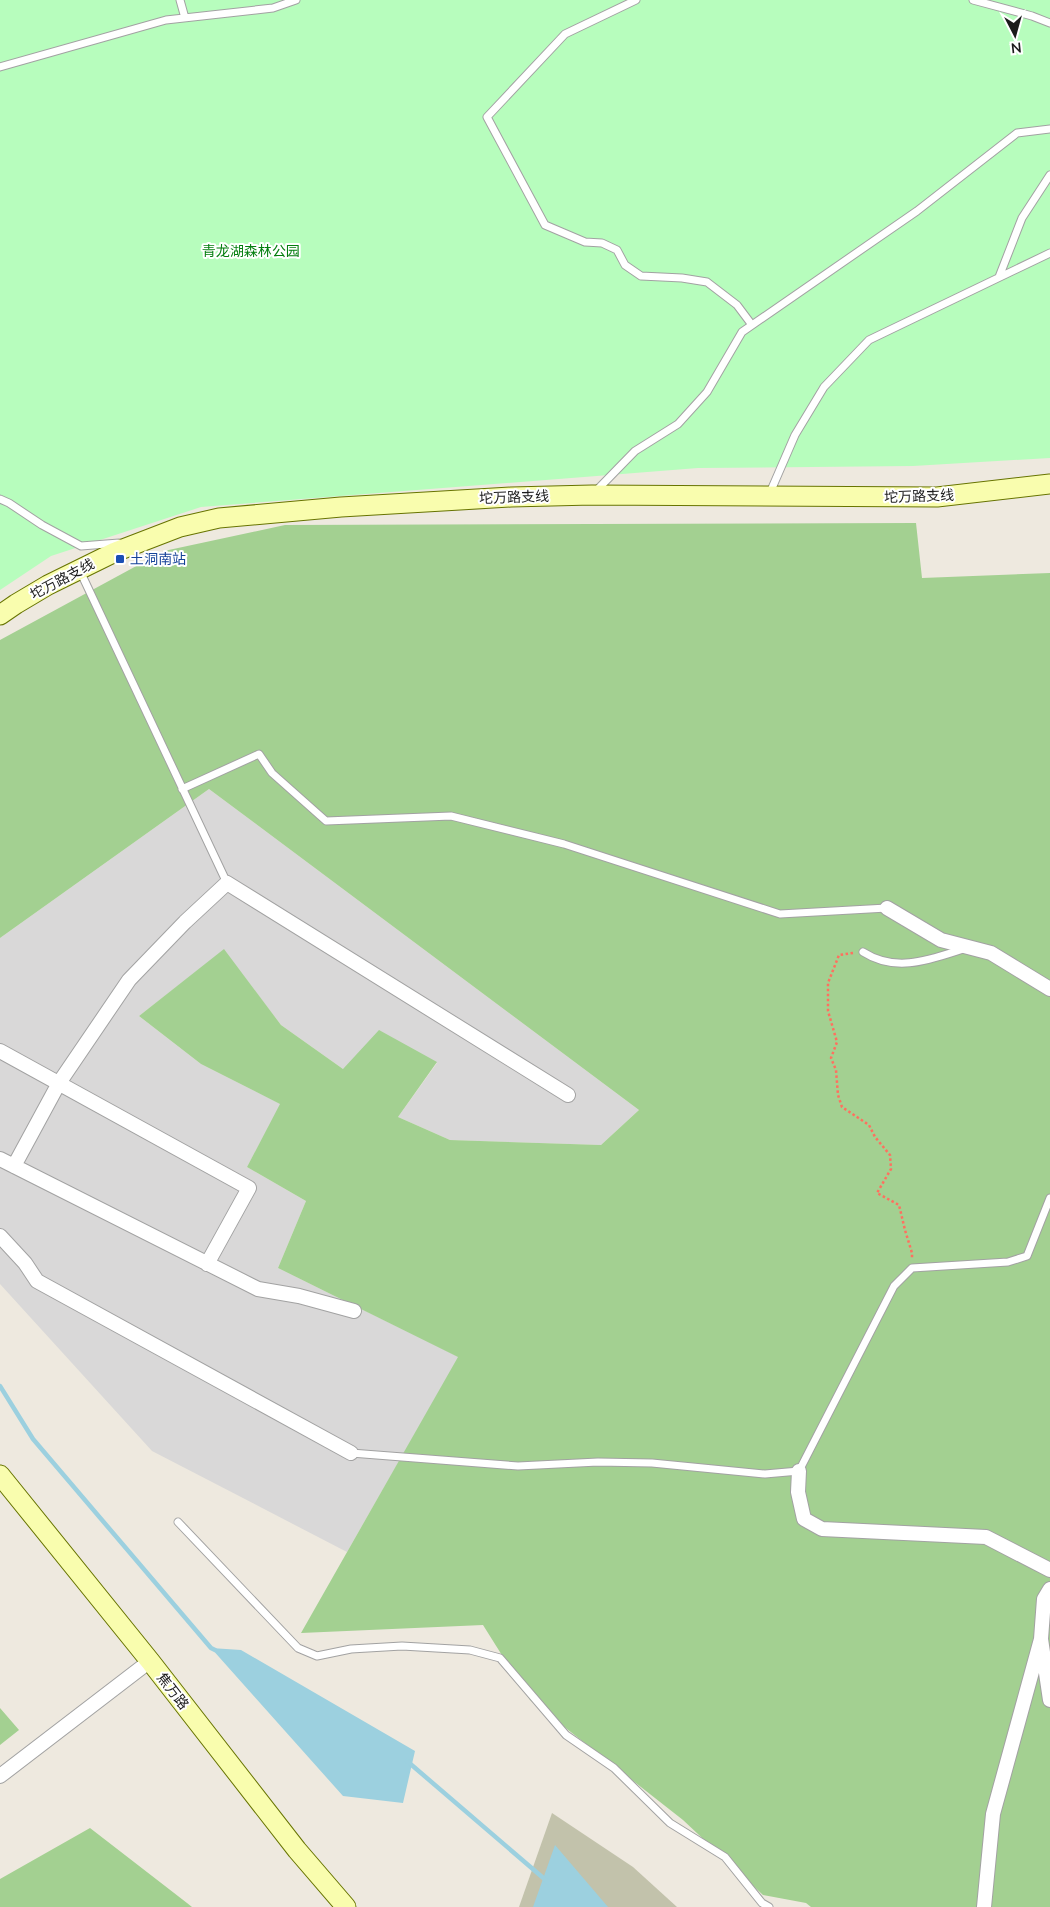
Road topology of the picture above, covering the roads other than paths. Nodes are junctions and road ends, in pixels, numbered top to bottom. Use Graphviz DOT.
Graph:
graph roads {
  1 [pos="180,0"];
  2 [pos="296,0"];
  3 [pos="636,0"];
  4 [pos="973,0"];
  5 [pos="185,18"];
  6 [pos="1050,23"];
  7 [pos="0,67"];
  8 [pos="1050,129"];
  9 [pos="1050,175"];
  10 [pos="1050,253"];
  11 [pos="999,277"];
  12 [pos="752,325"];
  13 [pos="1050,484"];
  14 [pos="592,495"];
  15 [pos="769,496"];
  16 [pos="0,499"];
  17 [pos="139,542"];
  18 [pos="79,569"];
  19 [pos="0,615"];
  20 [pos="182,789"];
  21 [pos="227,883"];
  22 [pos="887,908"];
  23 [pos="968,947"];
  24 [pos="863,952"];
  25 [pos="1050,989"];
  26 [pos="0,1051"];
  27 [pos="58,1083"];
  28 [pos="568,1095"];
  29 [pos="4,1162"];
  30 [pos="1050,1198"];
  31 [pos="0,1236"];
  32 [pos="207,1264"];
  33 [pos="354,1310"];
  34 [pos="351,1453"];
  35 [pos="799,1471"];
  36 [pos="0,1474"];
  37 [pos="178,1522"];
  38 [pos="1050,1570"];
  39 [pos="1050,1589"];
  40 [pos="1040,1639"];
  41 [pos="150,1661"];
  42 [pos="1050,1700"];
  43 [pos="0,1776"];
  44 [pos="346,1907"];
  45 [pos="769,1907"];
  46 [pos="984,1907"];
  1 -- 5 [label="lane"];
  2 -- 5 [label="lane"];
  3 -- 12 [label="lane"];
  4 -- 6 [label="lane"];
  5 -- 7 [label="lane"];
  8 -- 12 [label="lane"];
  9 -- 11 [label="lane"];
  10 -- 11 [label="lane"];
  11 -- 15 [label="lane"];
  12 -- 14 [label="lane"];
  13 -- 15 [label="main road, 坨万路支线"];
  14 -- 15 [label="main road, 坨万路支线"];
  14 -- 17 [label="main road, 坨万路支线"];
  16 -- 17 [label="lane"];
  17 -- 18 [label="main road, 坨万路支线"];
  18 -- 19 [label="main road, 坨万路支线"];
  18 -- 20 [label="lane"];
  20 -- 21 [label="lane"];
  20 -- 22 [label="lane"];
  21 -- 27 [label="street"];
  21 -- 28 [label="street"];
  22 -- 23 [label="street"];
  23 -- 24 [label="lane"];
  23 -- 25 [label="street"];
  26 -- 27 [label="street"];
  27 -- 29 [label="street"];
  27 -- 32 [label="street"];
  29 -- 32 [label="street"];
  30 -- 35 [label="lane"];
  31 -- 34 [label="street"];
  32 -- 33 [label="street"];
  34 -- 35 [label="lane"];
  35 -- 38 [label="street"];
  36 -- 41 [label="main road, 焦万路"];
  37 -- 45 [label="lane"];
  39 -- 40 [label="street"];
  40 -- 42 [label="street"];
  40 -- 46 [label="street"];
  41 -- 43 [label="street"];
  41 -- 44 [label="main road, 焦万路"];
}
